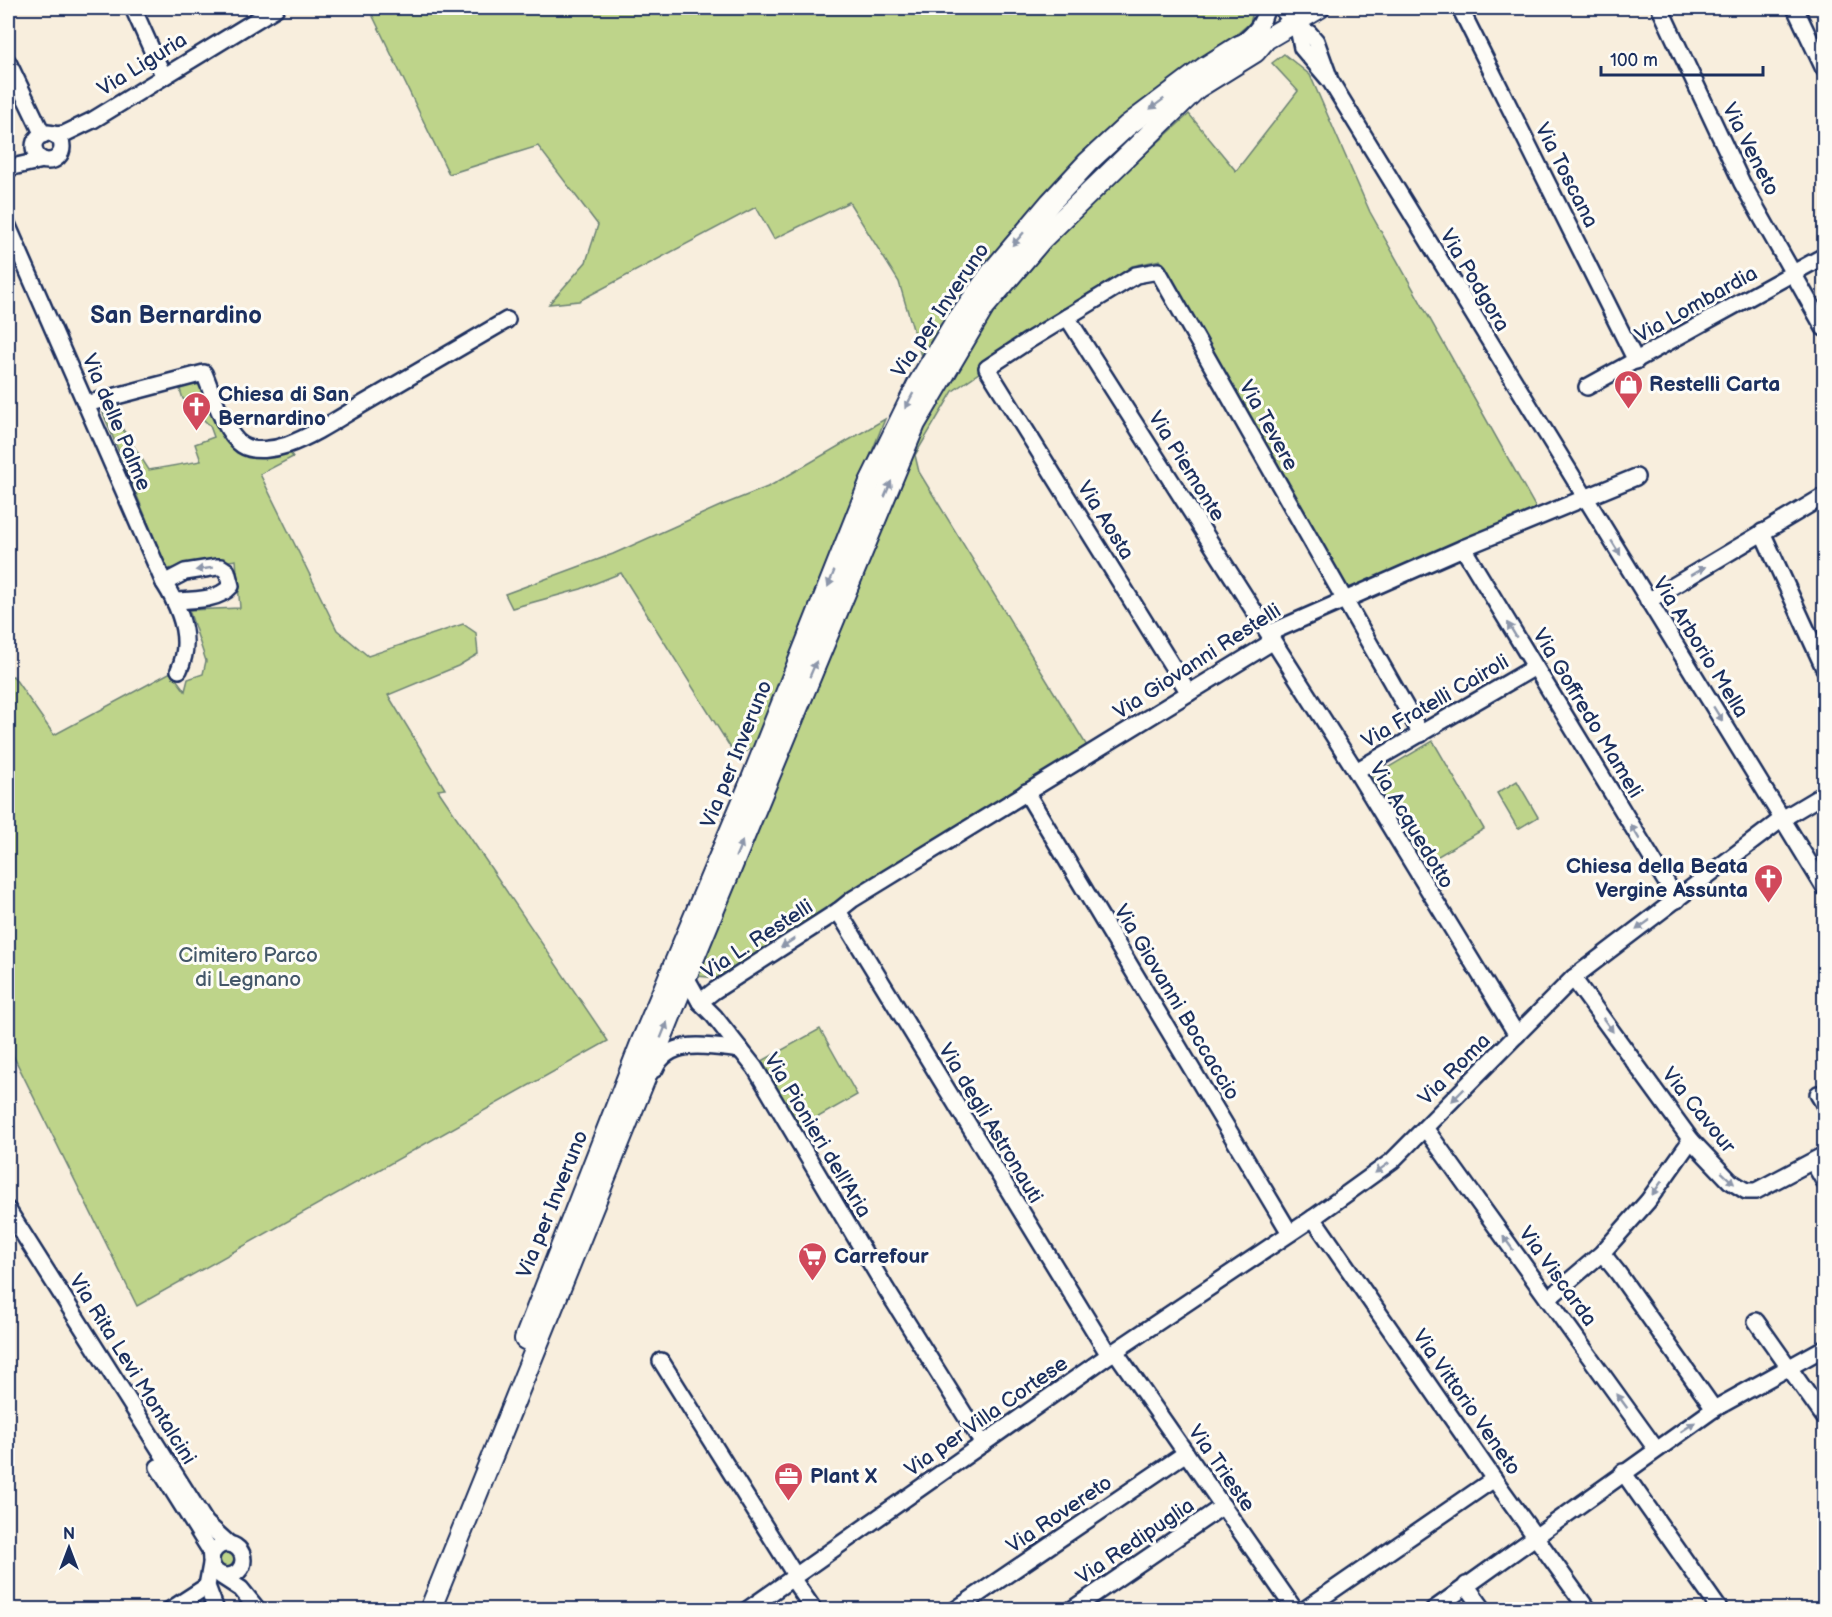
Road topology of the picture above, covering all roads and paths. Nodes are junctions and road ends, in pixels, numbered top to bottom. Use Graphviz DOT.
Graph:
graph roads {
  1 [pos="133,8"];
  2 [pos="273,8"];
  3 [pos="1266,8"];
  4 [pos="1319,8"];
  5 [pos="1460,8"];
  6 [pos="1660,8"];
  7 [pos="1795,8"];
  8 [pos="1291,17"];
  9 [pos="1266,39"];
  10 [pos="1239,46"];
  11 [pos="8,62"];
  12 [pos="1824,69"];
  13 [pos="163,75"];
  14 [pos="47,145"];
  15 [pos="8,167"];
  16 [pos="8,226"];
  17 [pos="1824,256"];
  18 [pos="1794,273"];
  19 [pos="1067,317"];
  20 [pos="507,320"];
  21 [pos="1824,328"];
  22 [pos="1636,361"];
  23 [pos="1587,387"];
  24 [pos="86,404"];
  25 [pos="1636,477"];
  26 [pos="1824,496"];
  27 [pos="1585,498"];
  28 [pos="1762,532"];
  29 [pos="1463,548"];
  30 [pos="164,583"];
  31 [pos="1344,600"];
  32 [pos="174,601"];
  33 [pos="1648,601"];
  34 [pos="1270,638"];
  35 [pos="1535,667"];
  36 [pos="1824,668"];
  37 [pos="179,670"];
  38 [pos="1189,693"];
  39 [pos="1421,734"];
  40 [pos="1356,771"];
  41 [pos="1026,792"];
  42 [pos="1824,794"];
  43 [pos="1782,819"];
  44 [pos="1824,887"];
  45 [pos="1677,900"];
  46 [pos="838,911"];
  47 [pos="686,977"];
  48 [pos="1573,978"];
  49 [pos="700,1002"];
  50 [pos="1517,1035"];
  51 [pos="741,1050"];
  52 [pos="1425,1128"];
  53 [pos="1691,1140"];
  54 [pos="1819,1158"];
  55 [pos="1824,1181"];
  56 [pos="8,1210"];
  57 [pos="1313,1218"];
  58 [pos="8,1226"];
  59 [pos="1290,1233"];
  60 [pos="576,1248"];
  61 [pos="1602,1254"];
  62 [pos="1548,1299"];
  63 [pos="1756,1321"];
  64 [pos="1824,1348"];
  65 [pos="1108,1356"];
  66 [pos="661,1361"];
  67 [pos="1790,1368"];
  68 [pos="1714,1409"];
  69 [pos="1824,1417"];
  70 [pos="983,1444"];
  71 [pos="1656,1449"];
  72 [pos="1186,1453"];
  73 [pos="1623,1472"];
  74 [pos="1494,1479"];
  75 [pos="1223,1506"];
  76 [pos="1536,1535"];
  77 [pos="229,1544"];
  78 [pos="244,1562"];
  79 [pos="214,1566"];
  80 [pos="793,1576"];
  81 [pos="1466,1585"];
  82 [pos="207,1586"];
  83 [pos="256,1606"];
  84 [pos="170,1610"];
  85 [pos="216,1610"];
  86 [pos="419,1610"];
  87 [pos="430,1610"];
  88 [pos="747,1610"];
  89 [pos="814,1610"];
  90 [pos="955,1610"];
  91 [pos="1071,1610"];
  92 [pos="1295,1610"];
  93 [pos="1304,1610"];
  94 [pos="1433,1610"];
  95 [pos="1484,1610"];
  96 [pos="1588,1610"];
  97 [pos="1720,1610"];
  1 -- 13 [label="street"];
  2 -- 13 [label="street, Via Liguria"];
  3 -- 10 [label="street"];
  4 -- 8 [label="main road, Via per Inveruno"];
  5 -- 22 [label="street, Via Toscana"];
  6 -- 18 [label="street, Via Veneto"];
  7 -- 12 [label="street"];
  8 -- 9 [label="main road, Via per Inveruno"];
  8 -- 27 [label="street, Via Podgora"];
  9 -- 10 [label="main road, Via per Inveruno"];
  47 -- 9 [label="main road, Via per Inveruno, one-way"];
  10 -- 86 [label="main road, Via per Inveruno, one-way"];
  11 -- 14 [label="street"];
  13 -- 14 [label="street, Via Liguria"];
  14 -- 15 [label="street, Via Liguria"];
  16 -- 24 [label="street, Via delle Palme"];
  17 -- 18 [label="street, Via Lombardia"];
  18 -- 21 [label="street, Via Veneto"];
  18 -- 22 [label="street, Via Lombardia"];
  19 -- 31 [label="street, Via Tevere"];
  19 -- 34 [label="street, Via Piemonte"];
  19 -- 38 [label="street, Via Aosta"];
  20 -- 24 [label="street"];
  22 -- 23 [label="street, Via Lombardia"];
  24 -- 30 [label="street, Via delle Palme"];
  25 -- 27 [label="street, Via Giovanni Restelli"];
  26 -- 28 [label="street"];
  27 -- 29 [label="street, Via Giovanni Restelli"];
  27 -- 33 [label="street, Via Arborio Mella, one-way"];
  33 -- 28 [label="street, one-way"];
  28 -- 36 [label="street"];
  29 -- 31 [label="street, Via Giovanni Restelli"];
  35 -- 29 [label="street, Via Goffredo Mameli, one-way"];
  30 -- 32 [label="street, Via delle Palme"];
  32 -- 30 [label="street, one-way"];
  31 -- 34 [label="street, Via Giovanni Restelli"];
  31 -- 39 [label="street, Via Tevere"];
  32 -- 37 [label="street, Via delle Palme"];
  33 -- 43 [label="street, Via Arborio Mella, one-way"];
  34 -- 38 [label="street, Via Giovanni Restelli"];
  34 -- 40 [label="street, Via Acquedotto"];
  35 -- 39 [label="street, Via Fratelli Cairoli"];
  45 -- 35 [label="street, Via Goffredo Mameli, one-way"];
  38 -- 41 [label="street, Via Giovanni Restelli"];
  39 -- 40 [label="street, Via Fratelli Cairoli"];
  40 -- 50 [label="street, Via Acquedotto"];
  41 -- 46 [label="street, Via Giovanni Restelli"];
  41 -- 59 [label="street, Via Giovanni Boccaccio"];
  42 -- 43 [label="street, Via Roma"];
  43 -- 44 [label="street, Via Arborio Mella"];
  43 -- 45 [label="street, Via Roma"];
  45 -- 48 [label="street, Via Roma, one-way"];
  46 -- 49 [label="street, Via L. Restelli, one-way"];
  46 -- 65 [label="street, Via degli Astronauti"];
  47 -- 49 [label="street, Via Pionieri dell'Aria"];
  60 -- 47 [label="main road, Via per Inveruno, one-way"];
  48 -- 50 [label="street, Via Roma"];
  48 -- 53 [label="street, Via Cavour, one-way"];
  49 -- 51 [label="street, Via Pionieri dell'Aria"];
  50 -- 52 [label="street, Via Roma, one-way"];
  51 -- 60 [label="street"];
  51 -- 70 [label="street, Via Pionieri dell'Aria"];
  52 -- 57 [label="street, Via Roma, one-way"];
  62 -- 52 [label="street, Via Viscarda, one-way"];
  53 -- 54 [label="street, Via Cavour, one-way"];
  53 -- 61 [label="street, one-way"];
  54 -- 55 [label="street"];
  56 -- 77 [label="street, Via Rita Levi Montalcini"];
  57 -- 59 [label="street, Via Roma"];
  57 -- 74 [label="street, Via Vittorio Veneto"];
  58 -- 79 [label="street, Via Rita Levi Montalcini"];
  59 -- 65 [label="street, Via Roma"];
  60 -- 87 [label="main road, Via per Inveruno"];
  61 -- 62 [label="street"];
  61 -- 68 [label="street"];
  71 -- 62 [label="street, Via Viscarda, one-way"];
  63 -- 67 [label="street"];
  64 -- 67 [label="street"];
  65 -- 70 [label="street, Via per Villa Cortese"];
  65 -- 72 [label="street, Via Trieste"];
  66 -- 80 [label="street"];
  67 -- 68 [label="street"];
  67 -- 69 [label="street"];
  71 -- 68 [label="street, one-way"];
  70 -- 80 [label="street, Via per Villa Cortese"];
  71 -- 73 [label="street"];
  72 -- 75 [label="street, Via Trieste"];
  72 -- 90 [label="street, Via Rovereto"];
  73 -- 76 [label="street"];
  73 -- 97 [label="street"];
  74 -- 76 [label="street, Via Vittorio Veneto"];
  74 -- 93 [label="street"];
  75 -- 91 [label="street, Via Redipuglia"];
  75 -- 92 [label="street, Via Trieste"];
  76 -- 81 [label="street"];
  76 -- 96 [label="street, Via Vittorio Veneto"];
  77 -- 78 [label="street, Via Rita Levi Montalcini"];
  77 -- 79 [label="street"];
  78 -- 79 [label="street"];
  78 -- 83 [label="street"];
  79 -- 82 [label="street"];
  79 -- 83 [label="street"];
  80 -- 88 [label="street, Via per Villa Cortese"];
  80 -- 89 [label="street"];
  81 -- 94 [label="street"];
  81 -- 95 [label="street"];
  82 -- 84 [label="street"];
  82 -- 85 [label="street"];
}
